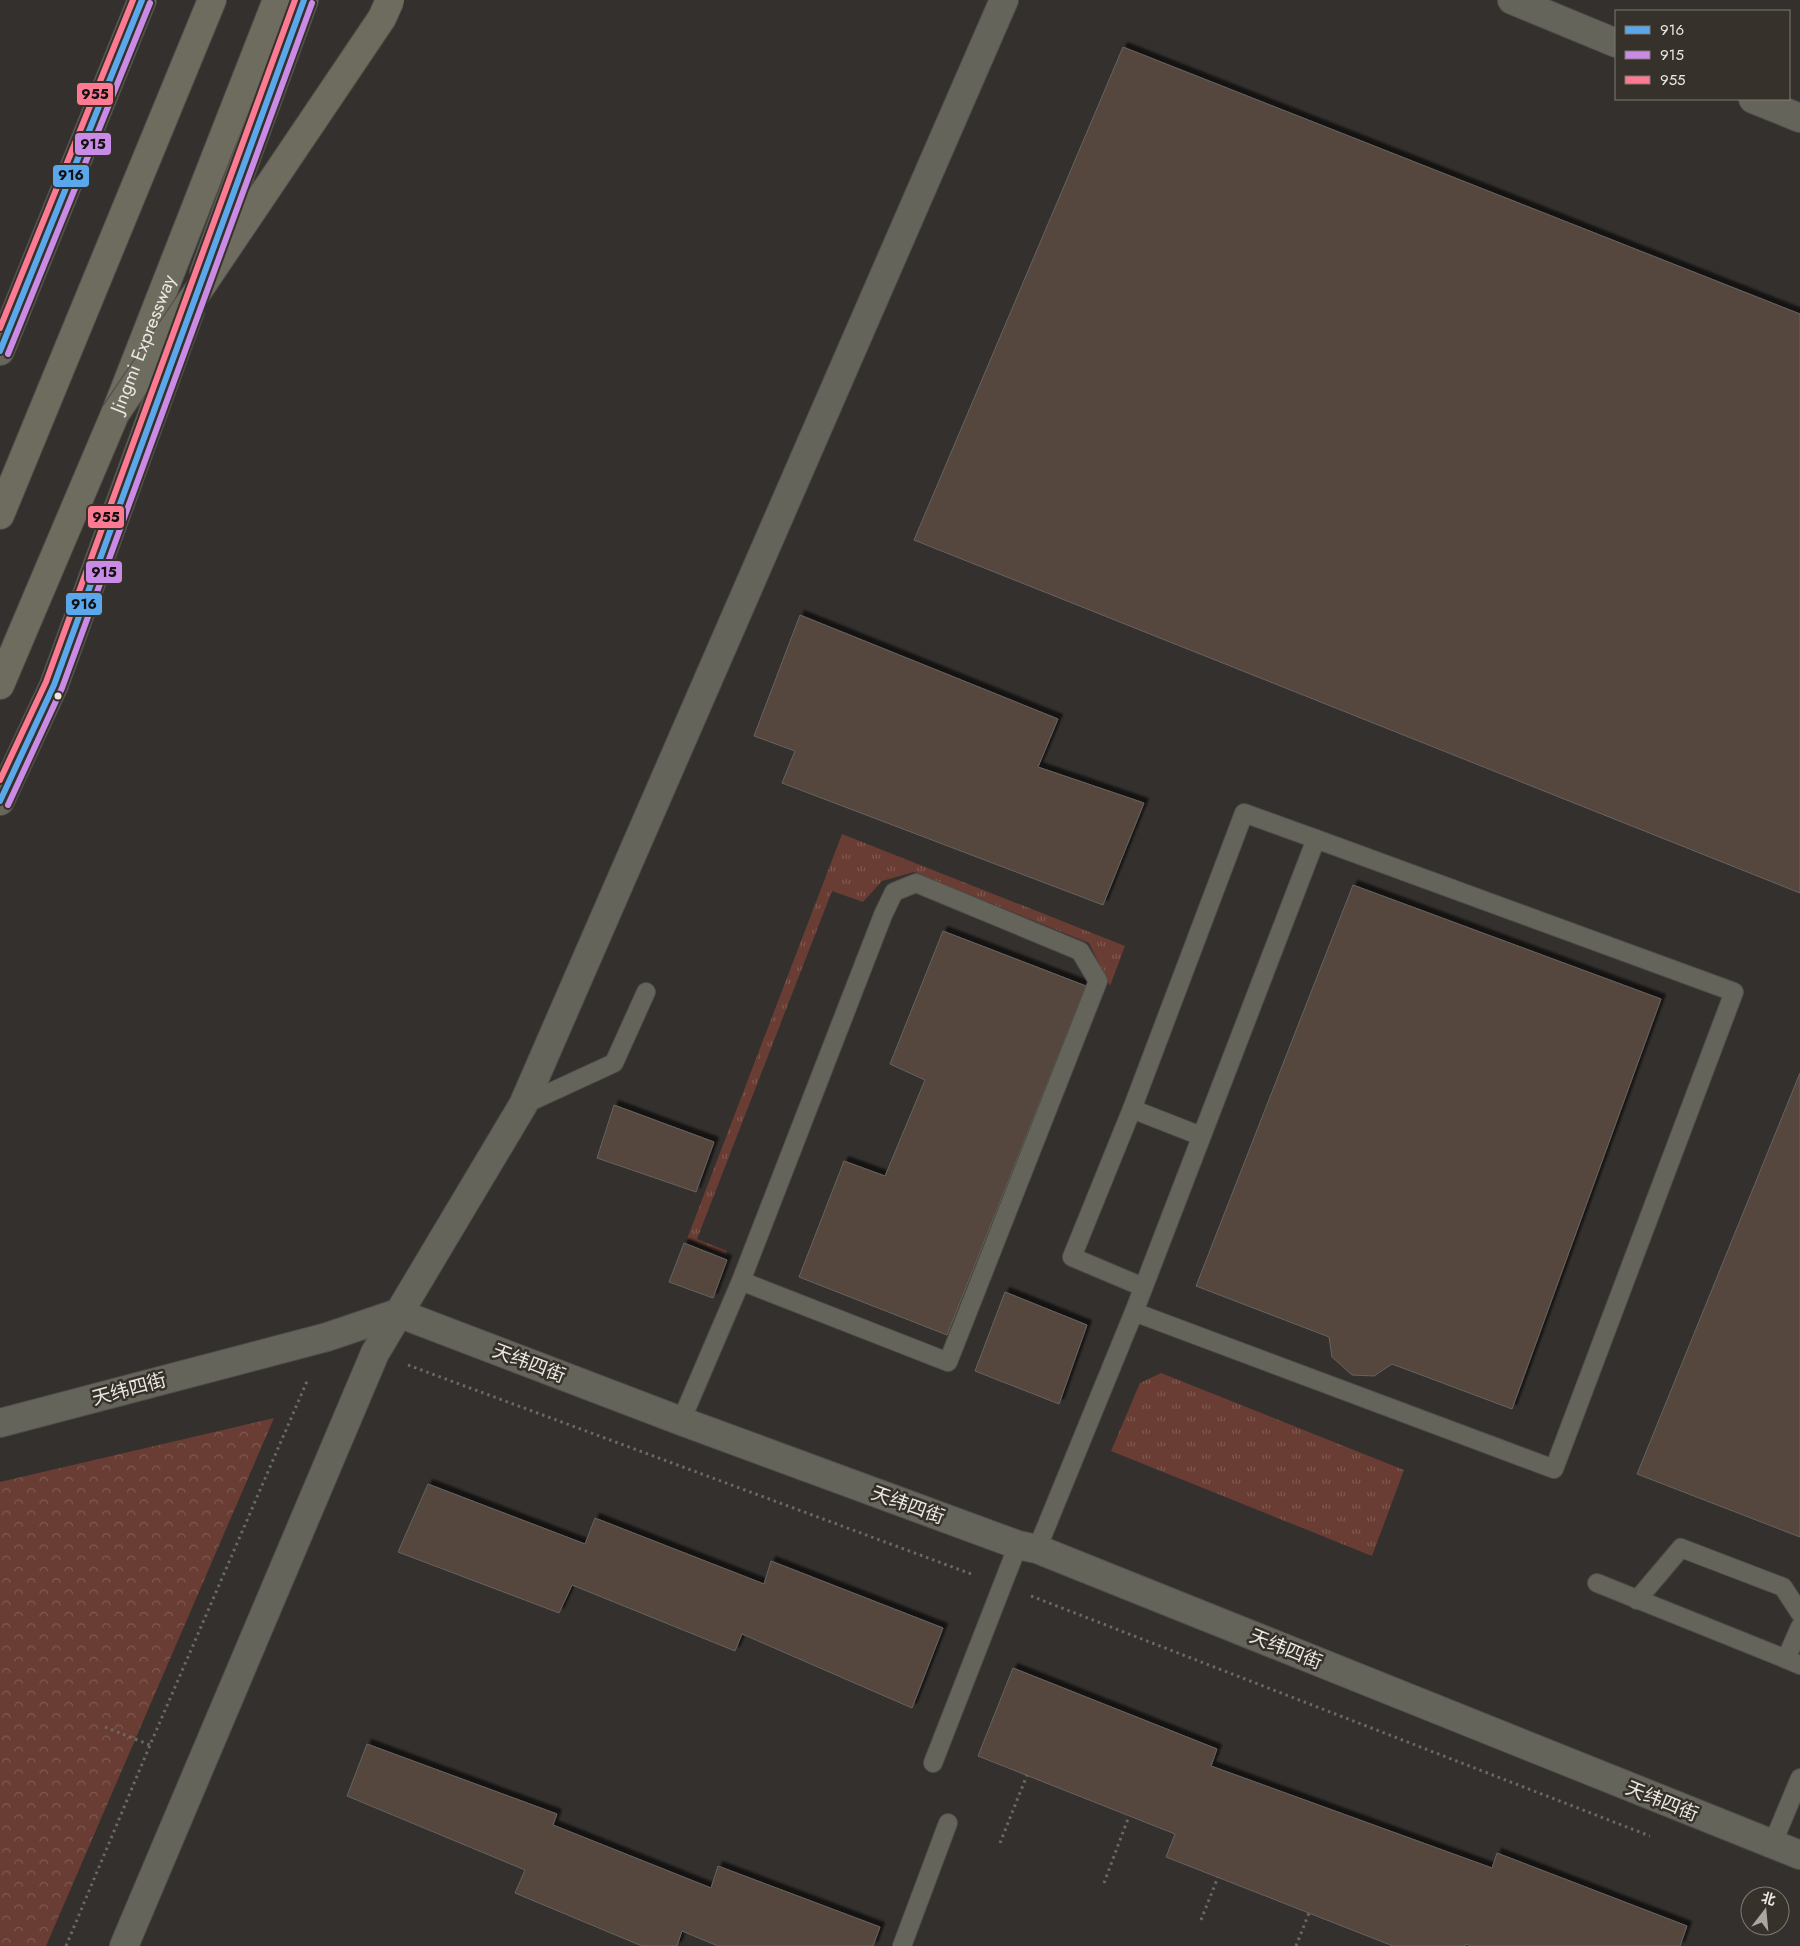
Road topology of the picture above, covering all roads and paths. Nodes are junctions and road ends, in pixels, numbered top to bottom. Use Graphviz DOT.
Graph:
graph roads {
  1 [pos="142,0"];
  2 [pos="212,0"];
  3 [pos="277,0"];
  4 [pos="304,0"];
  5 [pos="390,0"];
  6 [pos="1004,0"];
  7 [pos="1512,0"];
  8 [pos="1615,43"];
  9 [pos="1755,100"];
  10 [pos="1800,118"];
  11 [pos="0,351"];
  12 [pos="115,414"];
  13 [pos="0,515"];
  14 [pos="0,685"];
  15 [pos="0,801"];
  16 [pos="1316,839"];
  17 [pos="646,992"];
  18 [pos="523,1105"];
  19 [pos="1132,1109"];
  20 [pos="1202,1136"];
  21 [pos="741,1281"];
  22 [pos="1143,1287"];
  23 [pos="1134,1312"];
  24 [pos="398,1313"];
  25 [pos="327,1337"];
  26 [pos="375,1353"];
  27 [pos="680,1421"];
  28 [pos="0,1423"];
  29 [pos="1028,1547"];
  30 [pos="1597,1583"];
  31 [pos="1001,1585"];
  32 [pos="1637,1600"];
  33 [pos="1800,1614"];
  34 [pos="1800,1627"];
  35 [pos="1793,1662"];
  36 [pos="105,1727"];
  37 [pos="150,1745"];
  38 [pos="933,1763"];
  39 [pos="1026,1775"];
  40 [pos="1800,1778"];
  41 [pos="1129,1816"];
  42 [pos="948,1823"];
  43 [pos="1651,1837"];
  44 [pos="1000,1843"];
  45 [pos="1772,1845"];
  46 [pos="1800,1855"];
  47 [pos="1218,1877"];
  48 [pos="1104,1883"];
  49 [pos="1309,1913"];
  50 [pos="1201,1920"];
  51 [pos="66,1946"];
  52 [pos="124,1946"];
  53 [pos="902,1946"];
  54 [pos="1296,1946"];
  1 -- 11 [label="main road"];
  2 -- 13 [label="highway"];
  3 -- 12 [label="highway, Jingmi Expressway, bridge"];
  4 -- 15 [label="main road"];
  5 -- 12 [label="highway, bridge"];
  6 -- 18 [label="street"];
  7 -- 8 [label="street"];
  9 -- 10 [label="street"];
  12 -- 14 [label="highway, Jingmi Expressway"];
  16 -- 19 [label="lane"];
  16 -- 20 [label="lane"];
  16 -- 23 [label="lane"];
  17 -- 18 [label="lane"];
  18 -- 24 [label="street"];
  19 -- 20 [label="lane"];
  19 -- 22 [label="lane"];
  20 -- 22 [label="lane"];
  21 -- 21 [label="lane"];
  21 -- 27 [label="lane"];
  22 -- 23 [label="lane"];
  23 -- 29 [label="lane"];
  24 -- 25 [label="street, 天纬四街"];
  24 -- 26 [label="street"];
  24 -- 27 [label="street, 天纬四街"];
  25 -- 28 [label="street, 天纬四街"];
  25 -- 37 [label="path"];
  26 -- 31 [label="path"];
  26 -- 52 [label="street"];
  27 -- 29 [label="street, 天纬四街"];
  29 -- 31 [label="lane"];
  29 -- 45 [label="street, 天纬四街"];
  30 -- 32 [label="lane"];
  31 -- 38 [label="lane"];
  31 -- 43 [label="path"];
  32 -- 33 [label="lane"];
  32 -- 35 [label="lane"];
  34 -- 35 [label="lane"];
  36 -- 37 [label="path"];
  37 -- 51 [label="path"];
  39 -- 44 [label="path"];
  40 -- 45 [label="lane"];
  41 -- 48 [label="path"];
  42 -- 53 [label="lane"];
  45 -- 46 [label="street, 天纬四街"];
  47 -- 50 [label="path"];
  49 -- 54 [label="path"];
}
